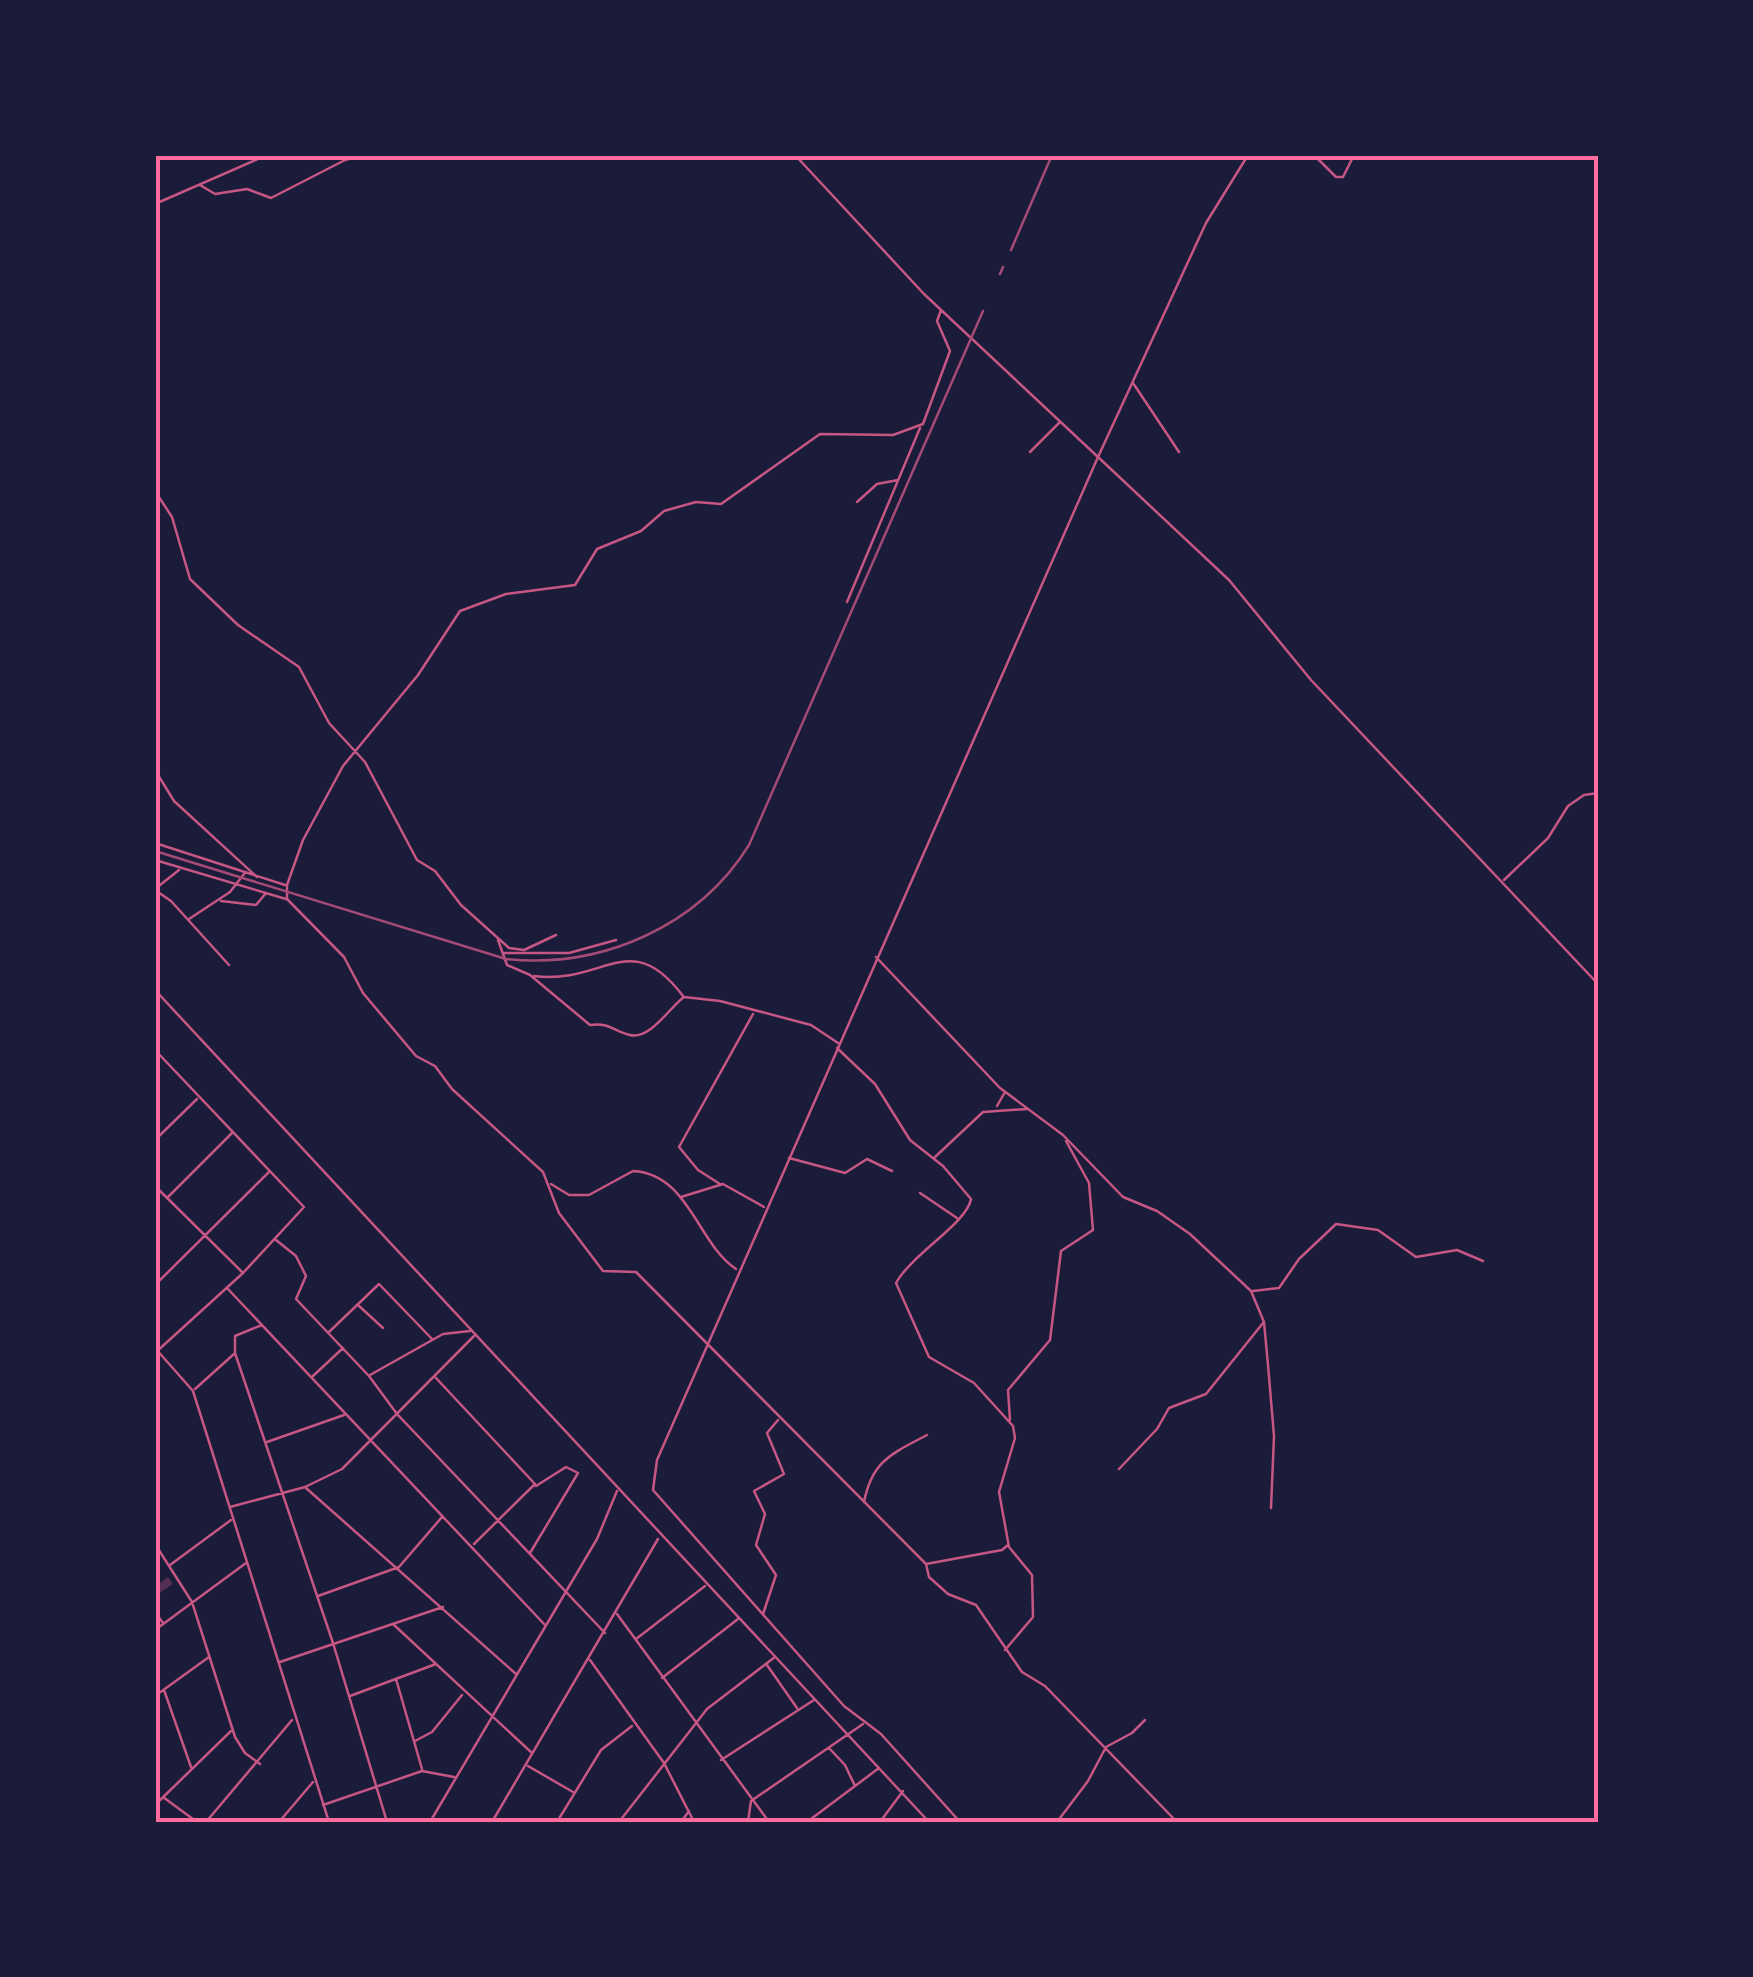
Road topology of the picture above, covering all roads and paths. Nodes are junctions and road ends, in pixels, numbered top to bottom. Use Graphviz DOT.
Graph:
graph roads {
  1 [pos="267,155"];
  2 [pos="364,155"];
  3 [pos="796,155"];
  4 [pos="1248,155"];
  5 [pos="1314,155"];
  6 [pos="1354,155"];
  7 [pos="200,185"];
  8 [pos="155,204"];
  9 [pos="941,310"];
  10 [pos="1132,382"];
  11 [pos="1060,422"];
  12 [pos="921,425"];
  13 [pos="1030,452"];
  14 [pos="1179,452"];
  15 [pos="1098,457"];
  16 [pos="899,480"];
  17 [pos="155,491"];
  18 [pos="857,502"];
  19 [pos="847,602"];
  20 [pos="353,754"];
  21 [pos="155,770"];
  22 [pos="1598,793"];
  23 [pos="155,843"];
  24 [pos="155,860"];
  25 [pos="181,869"];
  26 [pos="245,873"];
  27 [pos="257,877"];
  28 [pos="1504,880"];
  29 [pos="237,884"];
  30 [pos="287,885"];
  31 [pos="155,889"];
  32 [pos="266,893"];
  33 [pos="287,899"];
  34 [pos="219,900"];
  35 [pos="188,920"];
  36 [pos="556,934"];
  37 [pos="498,939"];
  38 [pos="616,940"];
  39 [pos="505,953"];
  40 [pos="876,957"];
  41 [pos="229,965"];
  42 [pos="530,975"];
  43 [pos="1598,984"];
  44 [pos="155,990"];
  45 [pos="684,997"];
  46 [pos="754,1012"];
  47 [pos="837,1045"];
  48 [pos="155,1051"];
  49 [pos="1005,1091"];
  50 [pos="199,1097"];
  51 [pos="996,1108"];
  52 [pos="1028,1109"];
  53 [pos="233,1132"];
  54 [pos="1063,1135"];
  55 [pos="155,1140"];
  56 [pos="943,1154"];
  57 [pos="787,1158"];
  58 [pos="933,1158"];
  59 [pos="944,1166"];
  60 [pos="892,1171"];
  61 [pos="270,1172"];
  62 [pos="548,1184"];
  63 [pos="720,1184"];
  64 [pos="155,1186"];
  65 [pos="920,1193"];
  66 [pos="680,1197"];
  67 [pos="167,1198"];
  68 [pos="765,1208"];
  69 [pos="958,1218"];
  70 [pos="206,1236"];
  71 [pos="276,1240"];
  72 [pos="1482,1260"];
  73 [pos="738,1270"];
  74 [pos="243,1273"];
  75 [pos="155,1274"];
  76 [pos="161,1279"];
  77 [pos="155,1285"];
  78 [pos="227,1288"];
  79 [pos="1251,1291"];
  80 [pos="358,1304"];
  81 [pos="1264,1322"];
  82 [pos="262,1324"];
  83 [pos="382,1328"];
  84 [pos="328,1332"];
  85 [pos="473,1333"];
  86 [pos="432,1339"];
  87 [pos="707,1344"];
  88 [pos="343,1348"];
  89 [pos="156,1351"];
  90 [pos="235,1353"];
  91 [pos="369,1376"];
  92 [pos="312,1377"];
  93 [pos="434,1377"];
  94 [pos="193,1391"];
  95 [pos="346,1414"];
  96 [pos="397,1414"];
  97 [pos="778,1420"];
  98 [pos="1010,1421"];
  99 [pos="927,1435"];
  100 [pos="373,1441"];
  101 [pos="265,1442"];
  102 [pos="1120,1469"];
  103 [pos="535,1486"];
  104 [pos="305,1487"];
  105 [pos="618,1490"];
  106 [pos="282,1492"];
  107 [pos="864,1504"];
  108 [pos="230,1507"];
  109 [pos="1271,1508"];
  110 [pos="443,1516"];
  111 [pos="234,1518"];
  112 [pos="498,1521"];
  113 [pos="660,1536"];
  114 [pos="155,1544"];
  115 [pos="1008,1544"];
  116 [pos="472,1546"];
  117 [pos="529,1554"];
  118 [pos="247,1562"];
  119 [pos="926,1564"];
  120 [pos="168,1566"];
  121 [pos="399,1567"];
  122 [pos="708,1584"];
  123 [pos="564,1593"];
  124 [pos="318,1597"];
  125 [pos="192,1602"];
  126 [pos="445,1607"];
  127 [pos="155,1612"];
  128 [pos="616,1613"];
  129 [pos="762,1616"];
  130 [pos="739,1618"];
  131 [pos="164,1624"];
  132 [pos="392,1624"];
  133 [pos="545,1625"];
  134 [pos="155,1630"];
  135 [pos="605,1633"];
  136 [pos="635,1640"];
  137 [pos="333,1644"];
  138 [pos="1005,1650"];
  139 [pos="776,1656"];
  140 [pos="210,1658"];
  141 [pos="590,1658"];
  142 [pos="279,1662"];
  143 [pos="437,1664"];
  144 [pos="765,1664"];
  145 [pos="516,1674"];
  146 [pos="662,1678"];
  147 [pos="396,1679"];
  148 [pos="164,1690"];
  149 [pos="463,1694"];
  150 [pos="155,1696"];
  151 [pos="348,1696"];
  152 [pos="815,1699"];
  153 [pos="798,1709"];
  154 [pos="490,1717"];
  155 [pos="294,1719"];
  156 [pos="1144,1720"];
  157 [pos="865,1722"];
  158 [pos="693,1724"];
  159 [pos="633,1725"];
  160 [pos="232,1730"];
  161 [pos="848,1733"];
  162 [pos="415,1741"];
  163 [pos="828,1747"];
  164 [pos="1106,1747"];
  165 [pos="533,1754"];
  166 [pos="721,1760"];
  167 [pos="664,1762"];
  168 [pos="260,1764"];
  169 [pos="528,1766"];
  170 [pos="880,1768"];
  171 [pos="192,1769"];
  172 [pos="422,1771"];
  173 [pos="456,1777"];
  174 [pos="314,1781"];
  175 [pos="856,1788"];
  176 [pos="373,1790"];
  177 [pos="902,1791"];
  178 [pos="575,1792"];
  179 [pos="163,1797"];
  180 [pos="751,1801"];
  181 [pos="155,1805"];
  182 [pos="324,1805"];
  183 [pos="690,1810"];
  184 [pos="197,1822"];
  185 [pos="206,1822"];
  186 [pos="280,1822"];
  187 [pos="330,1822"];
  188 [pos="386,1822"];
  189 [pos="430,1822"];
  190 [pos="492,1822"];
  191 [pos="557,1822"];
  192 [pos="618,1822"];
  193 [pos="681,1822"];
  194 [pos="694,1822"];
  195 [pos="748,1822"];
  196 [pos="769,1822"];
  197 [pos="807,1822"];
  198 [pos="880,1822"];
  199 [pos="930,1822"];
  200 [pos="960,1822"];
  201 [pos="1057,1822"];
  202 [pos="1177,1822"];
  1 -- 7 [label="street"];
  2 -- 7 [label="street"];
  3 -- 9 [label="street"];
  4 -- 10 [label="street"];
  5 -- 6 [label="street"];
  7 -- 8 [label="street"];
  9 -- 11 [label="street"];
  9 -- 12 [label="street"];
  10 -- 14 [label="street"];
  10 -- 15 [label="street"];
  11 -- 13 [label="street"];
  11 -- 15 [label="street"];
  12 -- 16 [label="street"];
  12 -- 20 [label="street"];
  15 -- 28 [label="street"];
  15 -- 40 [label="street"];
  16 -- 18 [label="street"];
  16 -- 19 [label="street"];
  17 -- 20 [label="street"];
  20 -- 30 [label="street"];
  20 -- 37 [label="street"];
  21 -- 27 [label="street"];
  22 -- 28 [label="street"];
  23 -- 26 [label="street"];
  24 -- 25 [label="street"];
  25 -- 29 [label="street"];
  25 -- 31 [label="street"];
  26 -- 27 [label="street"];
  26 -- 29 [label="street"];
  27 -- 30 [label="street"];
  28 -- 43 [label="street"];
  29 -- 32 [label="street"];
  29 -- 34 [label="street"];
  30 -- 33 [label="street"];
  31 -- 35 [label="street"];
  32 -- 33 [label="street"];
  32 -- 34 [label="street"];
  33 -- 62 [label="street"];
  34 -- 35 [label="street"];
  35 -- 41 [label="street"];
  36 -- 37 [label="street"];
  37 -- 39 [label="street"];
  38 -- 39 [label="street"];
  39 -- 42 [label="street"];
  40 -- 47 [label="street"];
  40 -- 49 [label="street"];
  42 -- 45 [label="street"];
  42 -- 45 [label="street"];
  44 -- 85 [label="street"];
  45 -- 46 [label="street"];
  46 -- 47 [label="street"];
  46 -- 63 [label="street"];
  47 -- 57 [label="street"];
  47 -- 58 [label="street"];
  48 -- 50 [label="street"];
  49 -- 51 [label="street"];
  49 -- 52 [label="street"];
  50 -- 53 [label="street"];
  50 -- 55 [label="street"];
  51 -- 52 [label="street"];
  51 -- 56 [label="street"];
  52 -- 54 [label="street"];
  53 -- 61 [label="street"];
  53 -- 67 [label="street"];
  54 -- 79 [label="street"];
  54 -- 98 [label="street"];
  56 -- 58 [label="street"];
  56 -- 59 [label="street"];
  57 -- 60 [label="street"];
  57 -- 68 [label="street"];
  58 -- 59 [label="street"];
  59 -- 69 [label="street"];
  61 -- 70 [label="street"];
  61 -- 71 [label="street"];
  62 -- 66 [label="street"];
  62 -- 87 [label="street"];
  63 -- 66 [label="street"];
  63 -- 68 [label="street"];
  64 -- 67 [label="street"];
  65 -- 69 [label="street"];
  66 -- 73 [label="street"];
  67 -- 70 [label="street"];
  68 -- 73 [label="street"];
  69 -- 98 [label="street"];
  70 -- 74 [label="street"];
  70 -- 76 [label="street"];
  71 -- 74 [label="street"];
  71 -- 84 [label="street"];
  72 -- 79 [label="street"];
  73 -- 87 [label="street"];
  74 -- 78 [label="street"];
  75 -- 76 [label="street"];
  76 -- 77 [label="street"];
  78 -- 82 [label="street"];
  78 -- 89 [label="street"];
  79 -- 81 [label="street"];
  80 -- 83 [label="street"];
  80 -- 84 [label="street"];
  80 -- 86 [label="street"];
  81 -- 102 [label="street"];
  81 -- 109 [label="street"];
  82 -- 90 [label="street"];
  82 -- 92 [label="street"];
  84 -- 88 [label="street"];
  85 -- 86 [label="street"];
  85 -- 93 [label="street"];
  85 -- 105 [label="street"];
  86 -- 91 [label="street"];
  87 -- 97 [label="street"];
  87 -- 129 [label="street"];
  88 -- 91 [label="street"];
  88 -- 92 [label="street"];
  89 -- 94 [label="street"];
  90 -- 94 [label="street"];
  90 -- 101 [label="street"];
  91 -- 96 [label="street"];
  92 -- 95 [label="street"];
  93 -- 96 [label="street"];
  93 -- 103 [label="street"];
  94 -- 108 [label="street"];
  95 -- 100 [label="street"];
  95 -- 101 [label="street"];
  96 -- 100 [label="street"];
  96 -- 112 [label="street"];
  97 -- 107 [label="street"];
  97 -- 129 [label="street"];
  98 -- 115 [label="street"];
  99 -- 107 [label="street"];
  100 -- 104 [label="street"];
  100 -- 110 [label="street"];
  101 -- 106 [label="street"];
  103 -- 112 [label="street"];
  103 -- 117 [label="street"];
  104 -- 106 [label="street"];
  104 -- 121 [label="street"];
  105 -- 113 [label="street"];
  105 -- 123 [label="street"];
  106 -- 108 [label="street"];
  106 -- 124 [label="street"];
  107 -- 119 [label="street"];
  108 -- 111 [label="street"];
  110 -- 116 [label="street"];
  110 -- 121 [label="street"];
  111 -- 118 [label="street"];
  111 -- 120 [label="street"];
  112 -- 116 [label="street"];
  112 -- 117 [label="street"];
  113 -- 122 [label="street"];
  113 -- 128 [label="street"];
  114 -- 120 [label="street"];
  115 -- 119 [label="street"];
  115 -- 138 [label="street"];
  116 -- 133 [label="street"];
  117 -- 123 [label="street"];
  118 -- 125 [label="street"];
  118 -- 142 [label="street"];
  119 -- 138 [label="street"];
  120 -- 125 [label="street"];
  121 -- 124 [label="street"];
  121 -- 126 [label="street"];
  122 -- 130 [label="street"];
  122 -- 136 [label="street"];
  123 -- 133 [label="street"];
  123 -- 135 [label="street"];
  124 -- 137 [label="street"];
  125 -- 131 [label="street"];
  125 -- 140 [label="street"];
  126 -- 132 [label="street"];
  126 -- 145 [label="street"];
  127 -- 131 [label="street"];
  128 -- 135 [label="street"];
  128 -- 136 [label="street"];
  129 -- 157 [label="street"];
  130 -- 139 [label="street"];
  130 -- 146 [label="street"];
  131 -- 134 [label="street"];
  132 -- 137 [label="street"];
  132 -- 143 [label="street"];
  133 -- 145 [label="street"];
  135 -- 141 [label="street"];
  136 -- 146 [label="street"];
  137 -- 142 [label="street"];
  137 -- 151 [label="street"];
  138 -- 164 [label="street"];
  139 -- 144 [label="street"];
  139 -- 152 [label="street"];
  140 -- 148 [label="street"];
  140 -- 160 [label="street"];
  141 -- 159 [label="street"];
  141 -- 165 [label="street"];
  142 -- 155 [label="street"];
  143 -- 147 [label="street"];
  143 -- 149 [label="street"];
  144 -- 153 [label="street"];
  144 -- 158 [label="street"];
  145 -- 154 [label="street"];
  146 -- 158 [label="street"];
  147 -- 151 [label="street"];
  147 -- 162 [label="street"];
  148 -- 150 [label="street"];
  148 -- 171 [label="street"];
  149 -- 154 [label="street"];
  149 -- 162 [label="street"];
  151 -- 176 [label="street"];
  152 -- 153 [label="street"];
  152 -- 161 [label="street"];
  153 -- 166 [label="street"];
  154 -- 165 [label="street"];
  154 -- 173 [label="street"];
  155 -- 168 [label="street"];
  155 -- 174 [label="street"];
  156 -- 164 [label="street"];
  157 -- 161 [label="street"];
  157 -- 200 [label="street"];
  158 -- 166 [label="street"];
  158 -- 167 [label="street"];
  159 -- 167 [label="street"];
  159 -- 178 [label="street"];
  160 -- 168 [label="street"];
  160 -- 171 [label="street"];
  161 -- 163 [label="street"];
  161 -- 170 [label="street"];
  162 -- 172 [label="street"];
  163 -- 175 [label="street"];
  163 -- 180 [label="street"];
  164 -- 201 [label="street"];
  164 -- 202 [label="street"];
  165 -- 169 [label="street"];
  166 -- 180 [label="street"];
  167 -- 183 [label="street"];
  167 -- 192 [label="street"];
  168 -- 185 [label="street"];
  169 -- 178 [label="street"];
  169 -- 190 [label="street"];
  170 -- 175 [label="street"];
  170 -- 177 [label="street"];
  171 -- 179 [label="street"];
  172 -- 173 [label="street"];
  172 -- 176 [label="street"];
  173 -- 189 [label="street"];
  174 -- 182 [label="street"];
  174 -- 186 [label="street"];
  175 -- 197 [label="street"];
  176 -- 182 [label="street"];
  176 -- 188 [label="street"];
  177 -- 198 [label="street"];
  177 -- 199 [label="street"];
  178 -- 191 [label="street"];
  179 -- 181 [label="street"];
  179 -- 184 [label="street"];
  180 -- 195 [label="street"];
  180 -- 196 [label="street"];
  182 -- 187 [label="street"];
  183 -- 193 [label="street"];
  183 -- 194 [label="street"];
}
